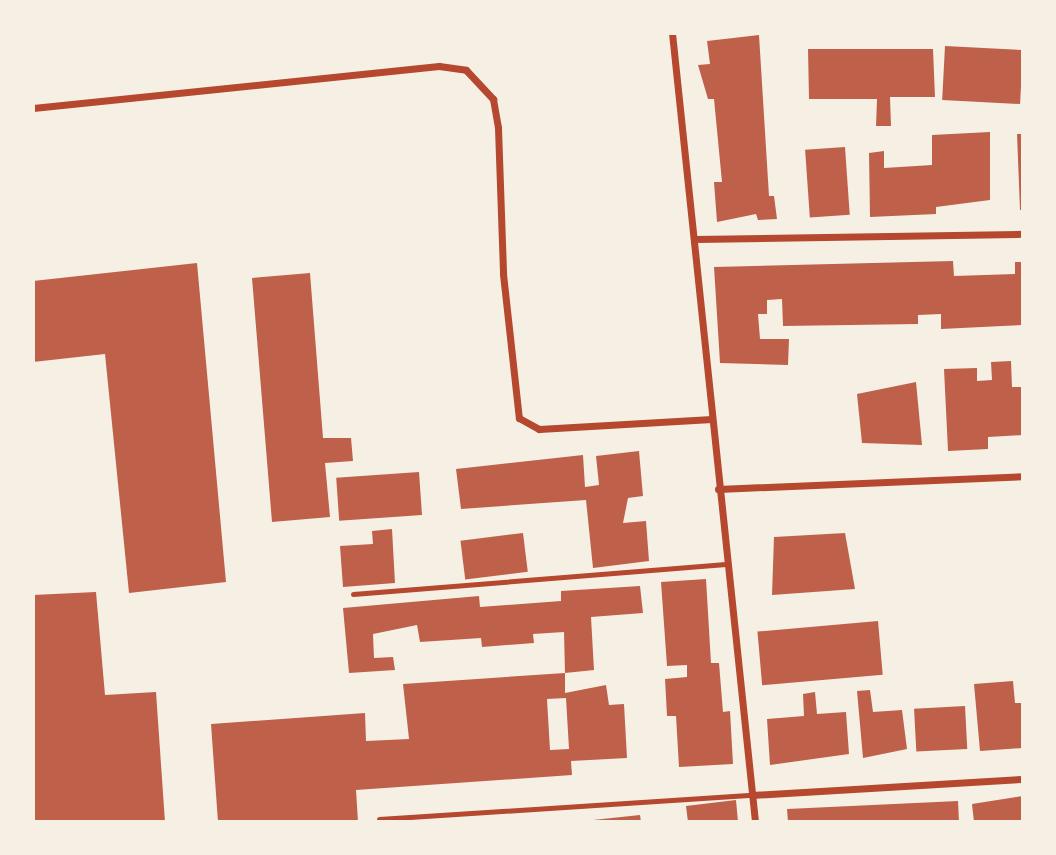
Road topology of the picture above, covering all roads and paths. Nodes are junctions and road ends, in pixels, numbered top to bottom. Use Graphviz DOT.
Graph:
graph roads {
  1 [pos="672,33"];
  2 [pos="33,108"];
  3 [pos="1023,234"];
  4 [pos="695,239"];
  5 [pos="712,419"];
  6 [pos="1023,476"];
  7 [pos="718,489"];
  8 [pos="726,564"];
  9 [pos="353,594"];
  10 [pos="1023,779"];
  11 [pos="752,795"];
  12 [pos="379,819"];
  13 [pos="755,822"];
  1 -- 4 [label="street"];
  2 -- 5 [label="street"];
  3 -- 4 [label="street"];
  4 -- 5 [label="street"];
  5 -- 7 [label="street"];
  6 -- 7 [label="street"];
  7 -- 8 [label="street"];
  8 -- 9 [label="lane"];
  8 -- 11 [label="street"];
  10 -- 11 [label="street"];
  11 -- 12 [label="lane"];
  11 -- 13 [label="street"];
}
